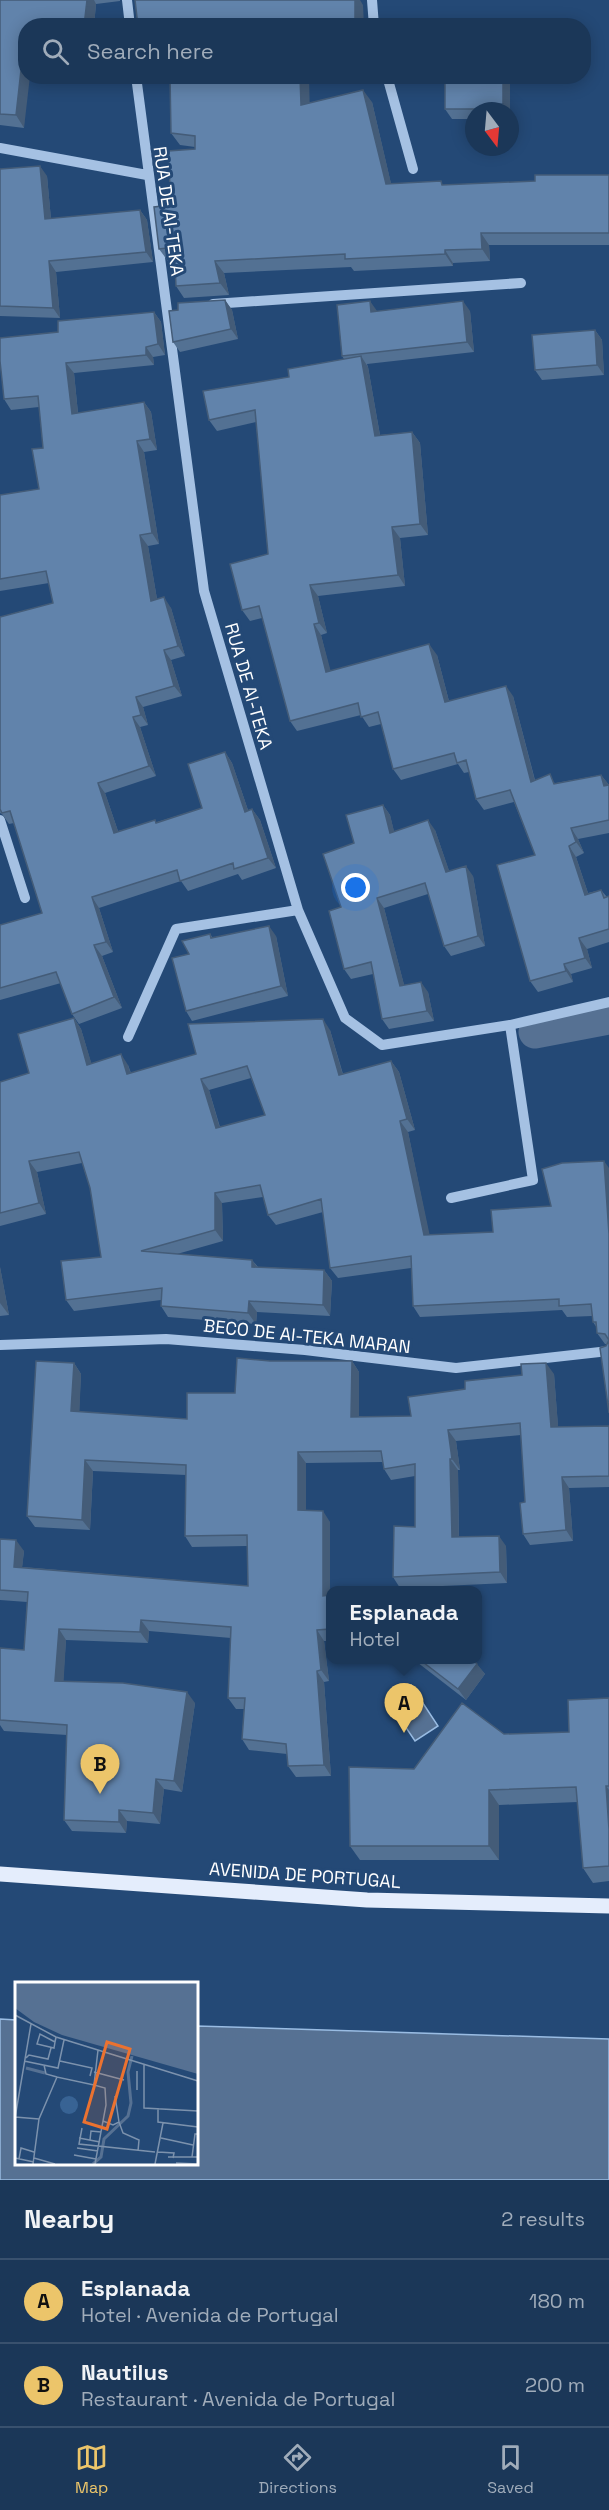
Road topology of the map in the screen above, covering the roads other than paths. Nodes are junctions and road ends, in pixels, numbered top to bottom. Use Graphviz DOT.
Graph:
graph roads {
  1 [pos="127,0"];
  2 [pos="372,0"];
  3 [pos="129,18"];
  4 [pos="373,18"];
  5 [pos="137,84"];
  6 [pos="389,84"];
  7 [pos="0,148"];
  8 [pos="413,169"];
  9 [pos="147,175"];
  10 [pos="521,283"];
  11 [pos="201,304"];
  12 [pos="177,306"];
  13 [pos="165,307"];
  14 [pos="0,820"];
  15 [pos="25,898"];
  16 [pos="298,910"];
  17 [pos="609,1002"];
  18 [pos="510,1024"];
  19 [pos="128,1037"];
  20 [pos="451,1198"];
  21 [pos="0,1345"];
  22 [pos="609,1351"];
  23 [pos="0,1874"];
  24 [pos="609,1906"];
  1 -- 3 [label="street"];
  2 -- 4 [label="street"];
  5 -- 9 [label="street, RUA DE AI-TEKA"];
  6 -- 8 [label="street"];
  7 -- 9 [label="street"];
  9 -- 13 [label="street, RUA DE AI-TEKA"];
  10 -- 11 [label="street"];
  12 -- 13 [label="street"];
  13 -- 16 [label="street, RUA DE AI-TEKA"];
  14 -- 15 [label="street"];
  16 -- 18 [label="street, RUA DE AI-TEKA"];
  16 -- 19 [label="street"];
  17 -- 18 [label="street, RUA DE AI-TEKA"];
  18 -- 20 [label="street"];
  21 -- 22 [label="street, BECO DE AI-TEKA MARAN"];
  23 -- 24 [label="main road, AVENIDA DE PORTUGAL"];
}
